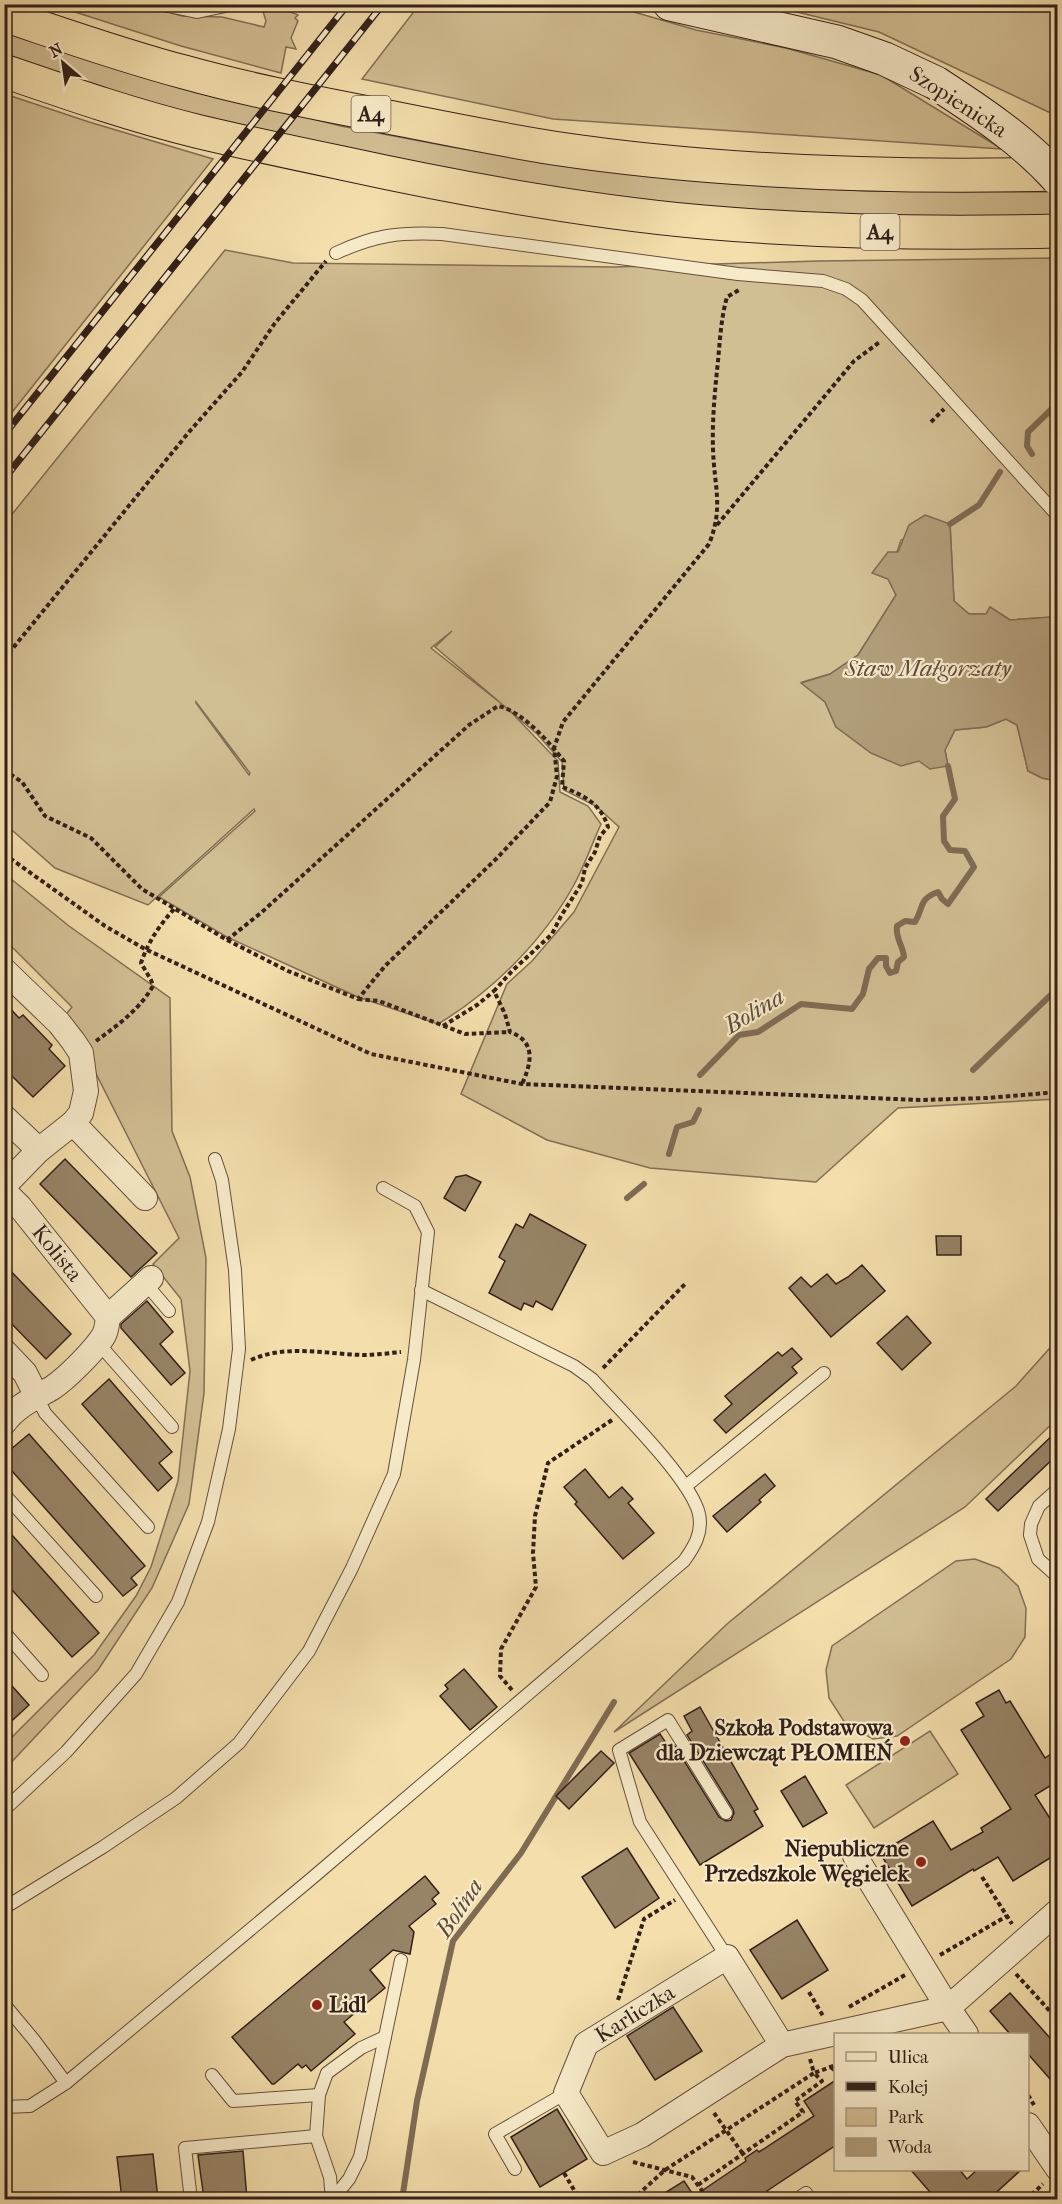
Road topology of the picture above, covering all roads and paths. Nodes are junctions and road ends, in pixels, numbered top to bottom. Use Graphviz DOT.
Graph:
graph roads {
  1 [pos="159,4"];
  2 [pos="235,4"];
  3 [pos="670,4"];
  4 [pos="4,15"];
  5 [pos="4,71"];
  6 [pos="1058,174"];
  7 [pos="1058,179"];
  8 [pos="1058,231"];
  9 [pos="336,253"];
  10 [pos="760,276"];
  11 [pos="892,334"];
  12 [pos="1058,516"];
  13 [pos="716,526"];
  14 [pos="4,659"];
  15 [pos="554,748"];
  16 [pos="4,770"];
  17 [pos="4,854"];
  18 [pos="174,909"];
  19 [pos="227,940"];
  20 [pos="145,949"];
  21 [pos="4,970"];
  22 [pos="494,991"];
  23 [pos="358,999"];
  24 [pos="443,1026"];
  25 [pos="510,1032"];
  26 [pos="81,1053"];
  27 [pos="522,1084"];
  28 [pos="1058,1092"];
  29 [pos="4,1117"];
  30 [pos="73,1123"];
  31 [pos="39,1150"];
  32 [pos="215,1160"];
  33 [pos="4,1186"];
  34 [pos="383,1188"];
  35 [pos="4,1191"];
  36 [pos="146,1198"];
  37 [pos="148,1281"];
  38 [pos="686,1284"];
  39 [pos="421,1290"];
  40 [pos="169,1311"];
  41 [pos="108,1317"];
  42 [pos="97,1345"];
  43 [pos="4,1351"];
  44 [pos="415,1351"];
  45 [pos="237,1367"];
  46 [pos="824,1373"];
  47 [pos="592,1379"];
  48 [pos="36,1395"];
  49 [pos="623,1414"];
  50 [pos="4,1423"];
  51 [pos="172,1427"];
  52 [pos="686,1486"];
  53 [pos="1058,1489"];
  54 [pos="4,1494"];
  55 [pos="147,1527"];
  56 [pos="1058,1576"];
  57 [pos="96,1596"];
  58 [pos="4,1632"];
  59 [pos="42,1675"];
  60 [pos="520,1700"];
  61 [pos="4,1810"];
  62 [pos="726,1813"];
  63 [pos="855,1856"];
  64 [pos="982,1877"];
  65 [pos="686,1893"];
  66 [pos="4,1908"];
  67 [pos="1058,1911"];
  68 [pos="1004,1931"];
  69 [pos="727,1957"];
  70 [pos="401,1960"];
  71 [pos="995,1967"];
  72 [pos="809,1992"];
  73 [pos="4,2004"];
  74 [pos="948,2008"];
  75 [pos="826,2020"];
  76 [pos="1058,2020"];
  77 [pos="609,2030"];
  78 [pos="837,2033"];
  79 [pos="965,2033"];
  80 [pos="834,2034"];
  81 [pos="385,2037"];
  82 [pos="793,2043"];
  83 [pos="833,2066"];
  84 [pos="814,2073"];
  85 [pos="212,2075"];
  86 [pos="66,2083"];
  87 [pos="566,2093"];
  88 [pos="319,2096"];
  89 [pos="702,2097"];
  90 [pos="4,2107"];
  91 [pos="1029,2127"];
  92 [pos="726,2130"];
  93 [pos="316,2136"];
  94 [pos="603,2153"];
  95 [pos="743,2154"];
  96 [pos="515,2169"];
  97 [pos="665,2170"];
  98 [pos="564,2173"];
  99 [pos="1053,2174"];
  100 [pos="698,2185"];
  101 [pos="190,2199"];
  102 [pos="332,2199"];
  103 [pos="580,2199"];
  104 [pos="632,2199"];
  105 [pos="709,2199"];
  106 [pos="796,2199"];
  107 [pos="810,2199"];
  108 [pos="1026,2199"];
  1 -- 2 [label="lane"];
  3 -- 7 [label="street, Szopienicka, bridge"];
  4 -- 6 [label="highway, A4"];
  5 -- 8 [label="highway, A4"];
  9 -- 10 [label="lane"];
  9 -- 14 [label="path"];
  10 -- 11 [label="lane"];
  10 -- 13 [label="path"];
  11 -- 12 [label="lane"];
  11 -- 13 [label="path"];
  13 -- 15 [label="path"];
  15 -- 19 [label="path"];
  15 -- 22 [label="path"];
  15 -- 23 [label="path"];
  16 -- 18 [label="path"];
  17 -- 20 [label="path"];
  18 -- 19 [label="path"];
  18 -- 20 [label="path"];
  19 -- 23 [label="path"];
  20 -- 26 [label="path"];
  20 -- 27 [label="path"];
  21 -- 26 [label="street"];
  22 -- 24 [label="path"];
  22 -- 25 [label="path"];
  23 -- 24 [label="path"];
  24 -- 25 [label="path"];
  25 -- 27 [label="path"];
  26 -- 30 [label="street"];
  27 -- 28 [label="path"];
  29 -- 31 [label="street"];
  30 -- 31 [label="street"];
  30 -- 36 [label="street"];
  31 -- 33 [label="street"];
  32 -- 45 [label="lane"];
  34 -- 39 [label="lane"];
  35 -- 41 [label="street, Kolista"];
  37 -- 40 [label="lane"];
  37 -- 41 [label="street"];
  38 -- 47 [label="path"];
  39 -- 44 [label="lane"];
  39 -- 47 [label="lane"];
  41 -- 42 [label="street"];
  42 -- 48 [label="street"];
  42 -- 51 [label="lane"];
  43 -- 48 [label="street"];
  44 -- 45 [label="path"];
  44 -- 66 [label="lane"];
  45 -- 61 [label="lane"];
  46 -- 52 [label="lane"];
  47 -- 49 [label="lane"];
  48 -- 50 [label="street"];
  48 -- 55 [label="lane"];
  49 -- 52 [label="lane"];
  49 -- 60 [label="path"];
  52 -- 60 [label="lane"];
  53 -- 56 [label="lane"];
  54 -- 57 [label="lane"];
  58 -- 59 [label="lane"];
  60 -- 86 [label="lane"];
  62 -- 65 [label="lane"];
  63 -- 74 [label="street"];
  64 -- 68 [label="path"];
  65 -- 69 [label="lane"];
  65 -- 77 [label="path"];
  67 -- 71 [label="street"];
  69 -- 77 [label="street, Karliczka"];
  69 -- 82 [label="street"];
  70 -- 81 [label="lane"];
  71 -- 74 [label="street"];
  71 -- 76 [label="path"];
  72 -- 75 [label="path"];
  73 -- 86 [label="lane"];
  74 -- 78 [label="street"];
  74 -- 79 [label="street"];
  77 -- 87 [label="street, Karliczka"];
  80 -- 82 [label="street"];
  81 -- 88 [label="lane"];
  81 -- 102 [label="lane"];
  82 -- 84 [label="path"];
  82 -- 89 [label="street"];
  83 -- 84 [label="path"];
  84 -- 92 [label="path"];
  84 -- 95 [label="path"];
  85 -- 88 [label="lane"];
  86 -- 90 [label="lane"];
  87 -- 94 [label="street"];
  87 -- 96 [label="lane"];
  88 -- 93 [label="lane"];
  89 -- 92 [label="path"];
  89 -- 94 [label="street"];
  91 -- 99 [label="street"];
  92 -- 95 [label="path"];
  92 -- 97 [label="path"];
  93 -- 101 [label="lane"];
  93 -- 102 [label="lane"];
  94 -- 97 [label="path"];
  95 -- 100 [label="path"];
  97 -- 100 [label="path"];
  97 -- 104 [label="path"];
  98 -- 103 [label="path"];
  99 -- 108 [label="path"];
  100 -- 105 [label="path"];
  106 -- 107 [label="lane"];
}
